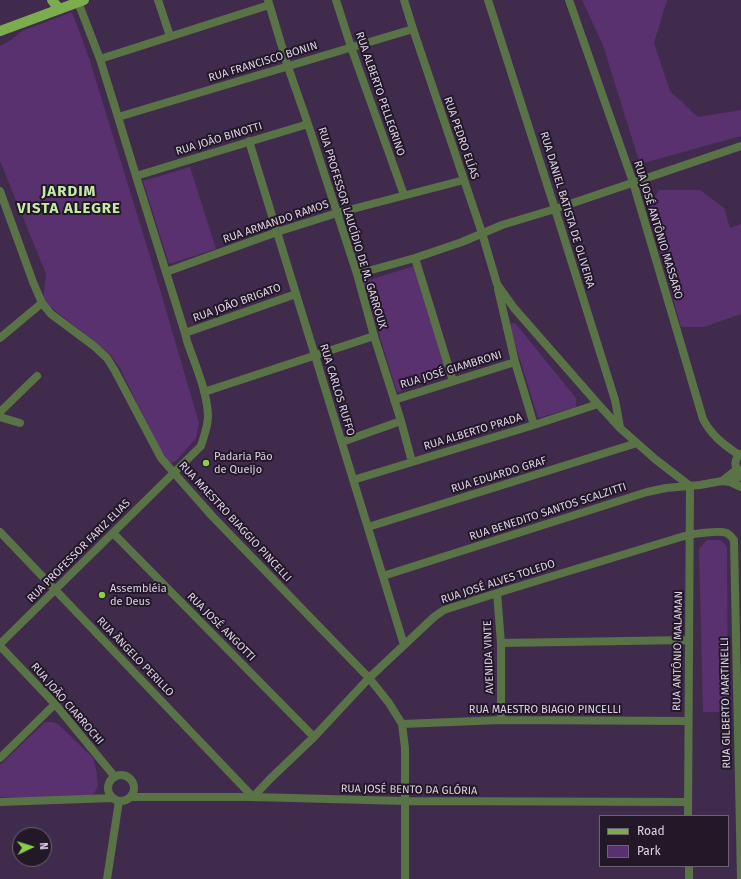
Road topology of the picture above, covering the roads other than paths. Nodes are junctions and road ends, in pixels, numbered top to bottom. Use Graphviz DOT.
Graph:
graph roads {
  1 [pos="52,0"];
  2 [pos="158,0"];
  3 [pos="336,0"];
  4 [pos="404,0"];
  5 [pos="488,0"];
  6 [pos="569,0"];
  7 [pos="80,1"];
  8 [pos="269,3"];
  9 [pos="60,9"];
  10 [pos="20,24"];
  11 [pos="413,29"];
  12 [pos="0,31"];
  13 [pos="170,36"];
  14 [pos="0,38"];
  15 [pos="351,47"];
  16 [pos="100,59"];
  17 [pos="288,67"];
  18 [pos="118,117"];
  19 [pos="308,124"];
  20 [pos="249,141"];
  21 [pos="741,146"];
  22 [pos="136,176"];
  23 [pos="464,180"];
  24 [pos="633,182"];
  25 [pos="0,191"];
  26 [pos="404,196"];
  27 [pos="555,209"];
  28 [pos="338,213"];
  29 [pos="277,232"];
  30 [pos="482,233"];
  31 [pos="415,258"];
  32 [pos="166,272"];
  33 [pos="357,274"];
  34 [pos="497,284"];
  35 [pos="296,294"];
  36 [pos="42,303"];
  37 [pos="185,333"];
  38 [pos="374,336"];
  39 [pos="0,338"];
  40 [pos="315,355"];
  41 [pos="515,362"];
  42 [pos="37,376"];
  43 [pos="453,381"];
  44 [pos="204,392"];
  45 [pos="394,400"];
  46 [pos="598,404"];
  47 [pos="0,412"];
  48 [pos="0,417"];
  49 [pos="400,421"];
  50 [pos="20,423"];
  51 [pos="534,425"];
  52 [pos="620,428"];
  53 [pos="342,442"];
  54 [pos="637,443"];
  55 [pos="740,454"];
  56 [pos="412,462"];
  57 [pos="740,472"];
  58 [pos="174,473"];
  59 [pos="353,480"];
  60 [pos="722,481"];
  61 [pos="730,482"];
  62 [pos="690,486"];
  63 [pos="741,487"];
  64 [pos="368,527"];
  65 [pos="0,532"];
  66 [pos="724,532"];
  67 [pos="113,533"];
  68 [pos="690,534"];
  69 [pos="383,576"];
  70 [pos="55,589"];
  71 [pos="497,593"];
  72 [pos="688,640"];
  73 [pos="501,643"];
  74 [pos="0,645"];
  75 [pos="404,645"];
  76 [pos="369,678"];
  77 [pos="55,704"];
  78 [pos="501,720"];
  79 [pos="688,722"];
  80 [pos="402,724"];
  81 [pos="314,737"];
  82 [pos="0,758"];
  83 [pos="115,777"];
  84 [pos="131,797"];
  85 [pos="253,797"];
  86 [pos="116,800"];
  87 [pos="405,801"];
  88 [pos="0,802"];
  89 [pos="688,802"];
  90 [pos="688,815"];
  91 [pos="689,867"];
  92 [pos="107,879"];
  93 [pos="405,879"];
  94 [pos="689,879"];
  95 [pos="740,879"];
  1 -- 9 [label="main road"];
  2 -- 13 [label="street"];
  3 -- 15 [label="street, RUA ALBERTO PELLEGRINO"];
  4 -- 11 [label="street, RUA PEDRO ELÍAS"];
  5 -- 27 [label="street, RUA DANIEL BATISTA DE OLIVEIRA"];
  6 -- 24 [label="street, RUA JOSÉ ANTÔNIO MASSARO"];
  7 -- 9 [label="main road"];
  7 -- 16 [label="street, RUA PROFESSOR FARIZ ELIAS"];
  8 -- 13 [label="street"];
  8 -- 17 [label="street, RUA PROFESSOR LAUCÍDIO DE M. GARROUX"];
  9 -- 10 [label="main road"];
  10 -- 12 [label="main road"];
  10 -- 14 [label="main road"];
  11 -- 15 [label="street, RUA FRANCISCO BONIN"];
  11 -- 23 [label="street, RUA PEDRO ELÍAS"];
  13 -- 16 [label="street"];
  15 -- 17 [label="street, RUA FRANCISCO BONIN"];
  15 -- 26 [label="street, RUA ALBERTO PELLEGRINO"];
  16 -- 18 [label="street, RUA PROFESSOR FARIZ ELIAS"];
  17 -- 18 [label="street, RUA FRANCISCO BONIN"];
  17 -- 19 [label="street, RUA PROFESSOR LAUCÍDIO DE M. GARROUX"];
  18 -- 22 [label="street, RUA PROFESSOR FARIZ ELIAS"];
  19 -- 20 [label="street, RUA JOÃO BINOTTI"];
  19 -- 28 [label="street, RUA PROFESSOR LAUCÍDIO DE M. GARROUX"];
  20 -- 22 [label="street, RUA JOÃO BINOTTI"];
  20 -- 29 [label="street, RUA CARLOS RUFFO"];
  21 -- 24 [label="street"];
  22 -- 32 [label="street, RUA PROFESSOR FARIZ ELIAS"];
  23 -- 26 [label="street, RUA ARMANDO RAMOS"];
  23 -- 30 [label="street, RUA PEDRO ELÍAS"];
  24 -- 27 [label="street"];
  24 -- 55 [label="street, RUA JOSÉ ANTÔNIO MASSARO"];
  25 -- 36 [label="street, RUA MAESTRO BIAGGIO PINCELLI"];
  26 -- 28 [label="street, RUA ARMANDO RAMOS"];
  27 -- 30 [label="street"];
  27 -- 52 [label="street, RUA DANIEL BATISTA DE OLIVEIRA"];
  28 -- 29 [label="street, RUA ARMANDO RAMOS"];
  28 -- 33 [label="street, RUA PROFESSOR LAUCÍDIO DE M. GARROUX"];
  29 -- 32 [label="street, RUA ARMANDO RAMOS"];
  29 -- 35 [label="street, RUA CARLOS RUFFO"];
  30 -- 31 [label="street"];
  30 -- 34 [label="street, RUA PEDRO ELÍAS"];
  31 -- 33 [label="street"];
  31 -- 43 [label="street"];
  32 -- 37 [label="street, RUA PROFESSOR FARIZ ELIAS"];
  33 -- 38 [label="street, RUA PROFESSOR LAUCÍDIO DE M. GARROUX"];
  34 -- 41 [label="street, RUA PEDRO ELÍAS"];
  34 -- 46 [label="street, RUA PEDRO ELÍAS"];
  35 -- 37 [label="street, RUA JOÃO BRIGATO"];
  35 -- 40 [label="street, RUA CARLOS RUFFO"];
  36 -- 39 [label="street"];
  36 -- 58 [label="street, RUA MAESTRO BIAGGIO PINCELLI"];
  37 -- 44 [label="street, RUA PROFESSOR FARIZ ELIAS"];
  38 -- 40 [label="street"];
  38 -- 45 [label="street, RUA PROFESSOR LAUCÍDIO DE M. GARROUX"];
  40 -- 44 [label="street"];
  40 -- 53 [label="street, RUA CARLOS RUFFO"];
  41 -- 43 [label="street, RUA JOSÉ GIAMBRONI"];
  41 -- 51 [label="street, RUA PEDRO ELÍAS"];
  42 -- 47 [label="street"];
  43 -- 45 [label="street, RUA JOSÉ GIAMBRONI"];
  44 -- 58 [label="street, RUA PROFESSOR FARIZ ELIAS"];
  45 -- 49 [label="street, RUA PROFESSOR LAUCÍDIO DE M. GARROUX"];
  46 -- 51 [label="street, RUA ALBERTO PRADA"];
  46 -- 52 [label="street, RUA PEDRO ELÍAS"];
  48 -- 50 [label="street"];
  49 -- 53 [label="street"];
  49 -- 56 [label="street, RUA PROFESSOR LAUCÍDIO DE M. GARROUX"];
  51 -- 56 [label="street, RUA ALBERTO PRADA"];
  52 -- 54 [label="street, RUA PEDRO ELÍAS"];
  53 -- 59 [label="street, RUA CARLOS RUFFO"];
  54 -- 62 [label="street, RUA PEDRO ELÍAS"];
  54 -- 64 [label="street, RUA EDUARDO GRAF"];
  55 -- 57 [label="street"];
  56 -- 59 [label="street, RUA ALBERTO PRADA"];
  57 -- 60 [label="street"];
  57 -- 61 [label="street"];
  58 -- 67 [label="street, RUA PROFESSOR FARIZ ELIAS"];
  58 -- 76 [label="street, RUA MAESTRO BIAGGIO PINCELLI"];
  59 -- 64 [label="street, RUA CARLOS RUFFO"];
  60 -- 61 [label="street, RUA BENEDITO SANTOS SCALZITTI"];
  60 -- 62 [label="street, RUA BENEDITO SANTOS SCALZITTI"];
  61 -- 63 [label="street, RUA BENEDITO SANTOS SCALZITTI"];
  62 -- 68 [label="street, RUA ANTÔNIO MALAMAN"];
  62 -- 69 [label="street, RUA BENEDITO SANTOS SCALZITTI"];
  64 -- 69 [label="street, RUA CARLOS RUFFO"];
  65 -- 70 [label="street, RUA ÂNGELO PERILLO"];
  66 -- 68 [label="street, RUA JOSÉ ALVES TOLEDO"];
  66 -- 95 [label="street, RUA GILBERTO MARTINELLI"];
  67 -- 70 [label="street, RUA PROFESSOR FARIZ ELIAS"];
  67 -- 81 [label="street, RUA JOSÉ ANGOTTI"];
  68 -- 71 [label="street, RUA JOSÉ ALVES TOLEDO"];
  68 -- 72 [label="street, RUA ANTÔNIO MALAMAN"];
  69 -- 75 [label="street, RUA CARLOS RUFFO"];
  70 -- 74 [label="street, RUA PROFESSOR FARIZ ELIAS"];
  70 -- 85 [label="street, RUA ÂNGELO PERILLO"];
  71 -- 73 [label="street, AVENIDA VINTE"];
  71 -- 75 [label="street, RUA JOSÉ ALVES TOLEDO"];
  72 -- 73 [label="street"];
  72 -- 79 [label="street, RUA ANTÔNIO MALAMAN"];
  73 -- 78 [label="street, AVENIDA VINTE"];
  74 -- 77 [label="street, RUA JOÃO CIARROCHI"];
  75 -- 76 [label="street, RUA JOSÉ ALVES TOLEDO"];
  76 -- 80 [label="street, RUA MAESTRO BIAGGIO PINCELLI"];
  76 -- 81 [label="street, RUA JOSÉ ALVES TOLEDO"];
  77 -- 82 [label="street"];
  77 -- 83 [label="street, RUA JOÃO CIARROCHI"];
  78 -- 79 [label="street, RUA MAESTRO BIAGIO PINCELLI"];
  78 -- 80 [label="street, RUA MAESTRO BIAGIO PINCELLI"];
  79 -- 89 [label="street, RUA ANTÔNIO MALAMAN"];
  80 -- 87 [label="street, RUA MAESTRO BIAGGIO PINCELLI"];
  81 -- 85 [label="street, RUA JOSÉ ALVES TOLEDO"];
  83 -- 84 [label="street"];
  83 -- 86 [label="street"];
  84 -- 85 [label="street, RUA JOSÉ BENTO DA GLÓRIA"];
  84 -- 86 [label="street"];
  85 -- 87 [label="street, RUA JOSÉ BENTO DA GLÓRIA"];
  86 -- 88 [label="street"];
  86 -- 92 [label="street"];
  87 -- 89 [label="street, RUA JOSÉ BENTO DA GLÓRIA"];
  87 -- 93 [label="street, RUA MAESTRO BIAGGIO PINCELLI"];
  89 -- 90 [label="street, RUA ANTÔNIO MALAMAN"];
  91 -- 94 [label="street"];
}
